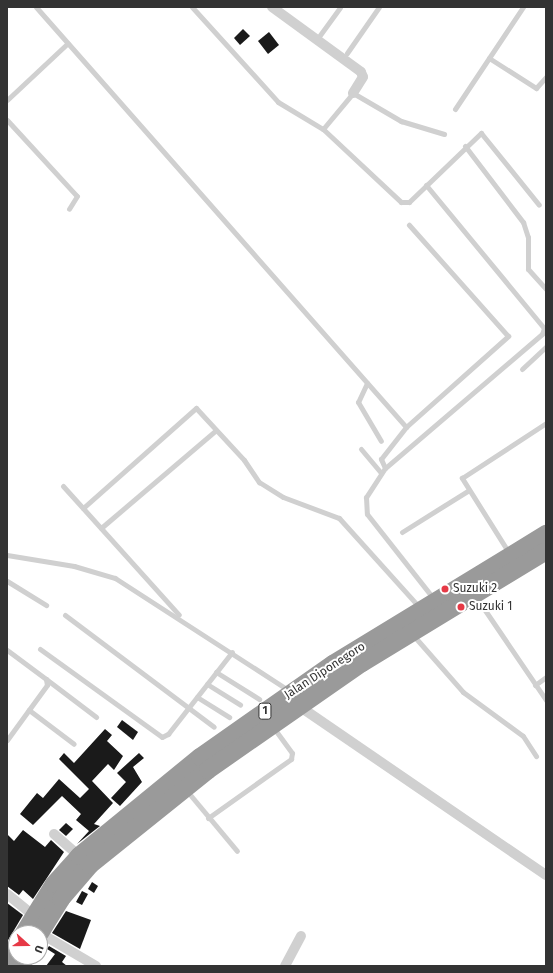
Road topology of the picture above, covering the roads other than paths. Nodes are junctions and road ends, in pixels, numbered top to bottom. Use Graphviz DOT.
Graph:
graph roads {
  1 [pos="36,7"];
  2 [pos="192,7"];
  3 [pos="272,7"];
  4 [pos="340,7"];
  5 [pos="379,7"];
  6 [pos="523,7"];
  7 [pos="320,35"];
  8 [pos="68,43"];
  9 [pos="346,53"];
  10 [pos="489,58"];
  11 [pos="546,77"];
  12 [pos="353,93"];
  13 [pos="7,100"];
  14 [pos="455,109"];
  15 [pos="7,120"];
  16 [pos="323,128"];
  17 [pos="444,134"];
  18 [pos="465,146"];
  19 [pos="426,185"];
  20 [pos="540,205"];
  21 [pos="69,209"];
  22 [pos="409,225"];
  23 [pos="546,289"];
  24 [pos="546,347"];
  25 [pos="522,369"];
  26 [pos="367,383"];
  27 [pos="546,423"];
  28 [pos="406,427"];
  29 [pos="216,430"];
  30 [pos="380,441"];
  31 [pos="361,449"];
  32 [pos="386,468"];
  33 [pos="381,473"];
  34 [pos="63,486"];
  35 [pos="469,490"];
  36 [pos="83,508"];
  37 [pos="101,528"];
  38 [pos="402,532"];
  39 [pos="546,534"];
  40 [pos="546,551"];
  41 [pos="7,555"];
  42 [pos="511,556"];
  43 [pos="7,581"];
  44 [pos="471,588"];
  45 [pos="46,604"];
  46 [pos="433,611"];
  47 [pos="65,615"];
  48 [pos="185,622"];
  49 [pos="411,632"];
  50 [pos="40,649"];
  51 [pos="7,650"];
  52 [pos="232,652"];
  53 [pos="216,672"];
  54 [pos="546,677"];
  55 [pos="46,679"];
  56 [pos="207,684"];
  57 [pos="535,685"];
  58 [pos="197,697"];
  59 [pos="259,699"];
  60 [pos="295,699"];
  61 [pos="546,700"];
  62 [pos="240,705"];
  63 [pos="188,709"];
  64 [pos="28,710"];
  65 [pos="96,717"];
  66 [pos="229,717"];
  67 [pos="272,725"];
  68 [pos="214,727"];
  69 [pos="7,740"];
  70 [pos="74,744"];
  71 [pos="536,756"];
  72 [pos="204,763"];
  73 [pos="185,788"];
  74 [pos="208,818"];
  75 [pos="54,834"];
  76 [pos="237,851"];
  77 [pos="79,856"];
  78 [pos="546,874"];
  79 [pos="7,894"];
  80 [pos="33,925"];
  81 [pos="37,925"];
  82 [pos="39,925"];
  83 [pos="48,936"];
  84 [pos="301,936"];
  85 [pos="96,966"];
  86 [pos="285,966"];
  1 -- 8 [label="lane"];
  2 -- 16 [label="lane"];
  3 -- 12 [label="street"];
  4 -- 7 [label="lane"];
  5 -- 9 [label="lane"];
  6 -- 10 [label="lane"];
  8 -- 13 [label="lane"];
  8 -- 26 [label="lane"];
  10 -- 11 [label="lane"];
  10 -- 14 [label="lane"];
  12 -- 16 [label="lane"];
  12 -- 17 [label="lane"];
  15 -- 21 [label="lane"];
  16 -- 19 [label="lane"];
  18 -- 19 [label="lane"];
  18 -- 20 [label="lane"];
  18 -- 23 [label="lane"];
  19 -- 32 [label="lane"];
  22 -- 28 [label="lane"];
  24 -- 25 [label="lane"];
  26 -- 28 [label="lane"];
  26 -- 30 [label="lane"];
  27 -- 35 [label="lane"];
  28 -- 32 [label="lane"];
  29 -- 36 [label="lane"];
  29 -- 37 [label="lane"];
  29 -- 46 [label="lane"];
  31 -- 33 [label="lane"];
  32 -- 33 [label="lane"];
  33 -- 46 [label="lane"];
  34 -- 36 [label="lane"];
  35 -- 38 [label="lane"];
  35 -- 42 [label="lane"];
  36 -- 37 [label="lane"];
  37 -- 48 [label="lane"];
  39 -- 42 [label="highway, Jalan Diponegoro / 1"];
  40 -- 44 [label="highway, Jalan Diponegoro / 1"];
  41 -- 48 [label="lane"];
  42 -- 44 [label="highway, Jalan Diponegoro / 1"];
  43 -- 45 [label="lane"];
  44 -- 46 [label="highway, Jalan Diponegoro / 1"];
  44 -- 57 [label="lane"];
  46 -- 49 [label="highway, Jalan Diponegoro / 1"];
  46 -- 60 [label="highway, Jalan Diponegoro / 1"];
  47 -- 63 [label="lane"];
  48 -- 52 [label="lane"];
  49 -- 60 [label="highway, Jalan Diponegoro / 1"];
  49 -- 71 [label="lane"];
  50 -- 63 [label="lane"];
  51 -- 55 [label="lane"];
  52 -- 53 [label="lane"];
  52 -- 60 [label="lane"];
  53 -- 56 [label="lane"];
  53 -- 59 [label="lane"];
  54 -- 57 [label="lane"];
  55 -- 64 [label="lane"];
  55 -- 65 [label="lane"];
  56 -- 58 [label="lane"];
  56 -- 62 [label="lane"];
  57 -- 61 [label="lane"];
  58 -- 63 [label="lane"];
  58 -- 66 [label="lane"];
  60 -- 67 [label="highway, Jalan Diponegoro / 1"];
  60 -- 72 [label="highway, Jalan Diponegoro / 1"];
  60 -- 78 [label="street"];
  63 -- 68 [label="lane"];
  64 -- 69 [label="lane"];
  64 -- 70 [label="lane"];
  67 -- 72 [label="highway, Jalan Diponegoro / 1"];
  67 -- 74 [label="lane"];
  72 -- 73 [label="highway, Jalan Diponegoro / 1"];
  72 -- 77 [label="highway, Jalan Diponegoro / 1"];
  73 -- 74 [label="lane"];
  73 -- 82 [label="highway, Jalan Diponegoro / 1"];
  74 -- 76 [label="lane"];
  75 -- 77 [label="street"];
  77 -- 81 [label="highway, Jalan Diponegoro / 1"];
  79 -- 80 [label="street"];
  83 -- 85 [label="street"];
  84 -- 86 [label="street"];
}
